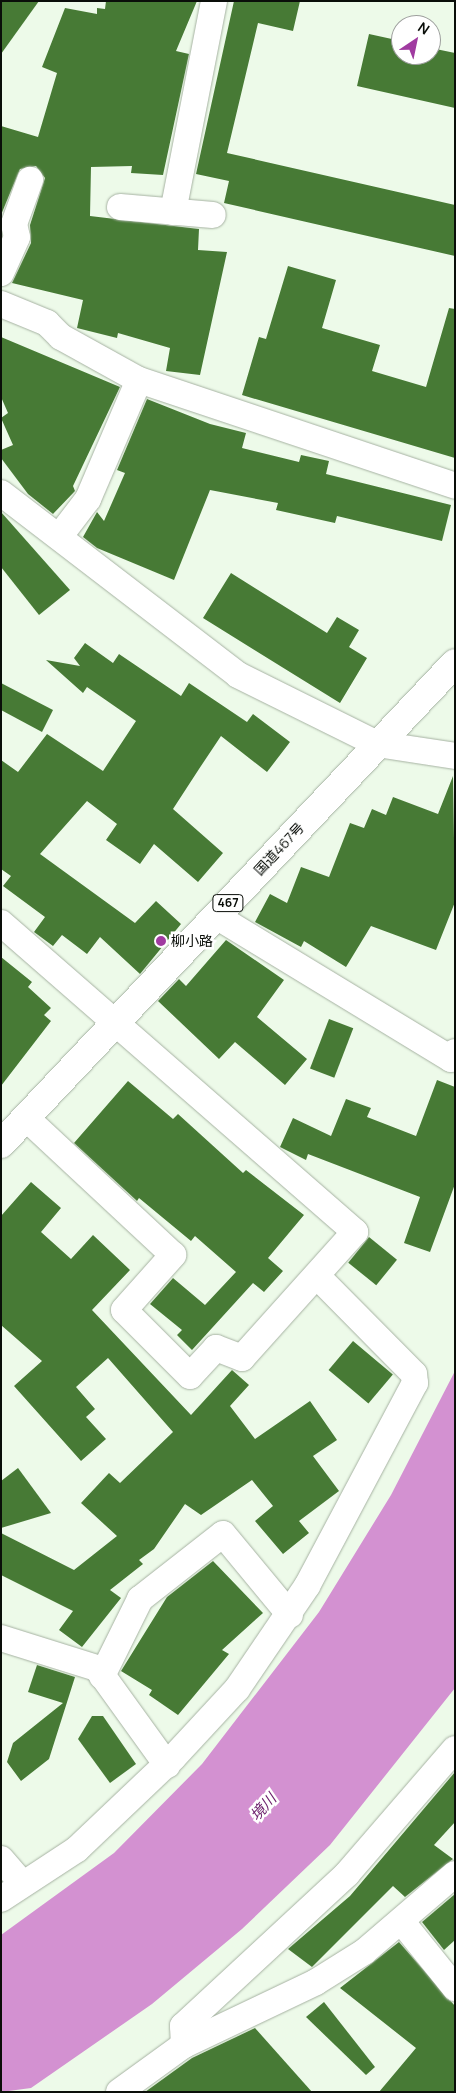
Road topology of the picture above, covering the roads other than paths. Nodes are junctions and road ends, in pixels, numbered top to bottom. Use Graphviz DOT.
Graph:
graph roads {
  1 [pos="214,1"];
  2 [pos="30,180"];
  3 [pos="120,207"];
  4 [pos="173,212"];
  5 [pos="213,216"];
  6 [pos="1,273"];
  7 [pos="1,304"];
  8 [pos="139,380"];
  9 [pos="455,486"];
  10 [pos="1,493"];
  11 [pos="59,537"];
  12 [pos="455,663"];
  13 [pos="376,744"];
  14 [pos="455,756"];
  15 [pos="216,916"];
  16 [pos="1,923"];
  17 [pos="116,1023"];
  18 [pos="455,1052"];
  19 [pos="26,1118"];
  20 [pos="1,1144"];
  21 [pos="317,1276"];
  22 [pos="290,1615"];
  23 [pos="1,1638"];
  24 [pos="102,1676"];
  25 [pos="455,1749"];
  26 [pos="167,1764"];
  27 [pos="1,1859"];
  28 [pos="455,1874"];
  29 [pos="23,1884"];
  30 [pos="1,1899"];
  31 [pos="402,1922"];
  32 [pos="455,1988"];
  33 [pos="184,2045"];
  34 [pos="119,2092"];
  1 -- 4 [label="street"];
  2 -- 6 [label="street"];
  3 -- 4 [label="street"];
  4 -- 5 [label="street"];
  7 -- 8 [label="street"];
  8 -- 9 [label="street"];
  8 -- 11 [label="street"];
  10 -- 11 [label="street"];
  11 -- 13 [label="street"];
  12 -- 13 [label="highway, 国道467号 / 467"];
  13 -- 14 [label="street"];
  13 -- 15 [label="highway, 国道467号 / 467"];
  15 -- 17 [label="highway, 国道467号 / 467"];
  15 -- 18 [label="street"];
  16 -- 17 [label="street"];
  17 -- 19 [label="highway, 国道467号 / 467"];
  17 -- 21 [label="street"];
  19 -- 20 [label="highway, 国道467号 / 467"];
  19 -- 21 [label="street"];
  21 -- 22 [label="street"];
  22 -- 24 [label="street"];
  22 -- 26 [label="street"];
  23 -- 24 [label="street"];
  24 -- 26 [label="street"];
  25 -- 33 [label="street"];
  26 -- 29 [label="street"];
  27 -- 29 [label="street"];
  28 -- 31 [label="street"];
  29 -- 30 [label="street"];
  31 -- 32 [label="street"];
  31 -- 33 [label="street"];
  33 -- 34 [label="street"];
}
